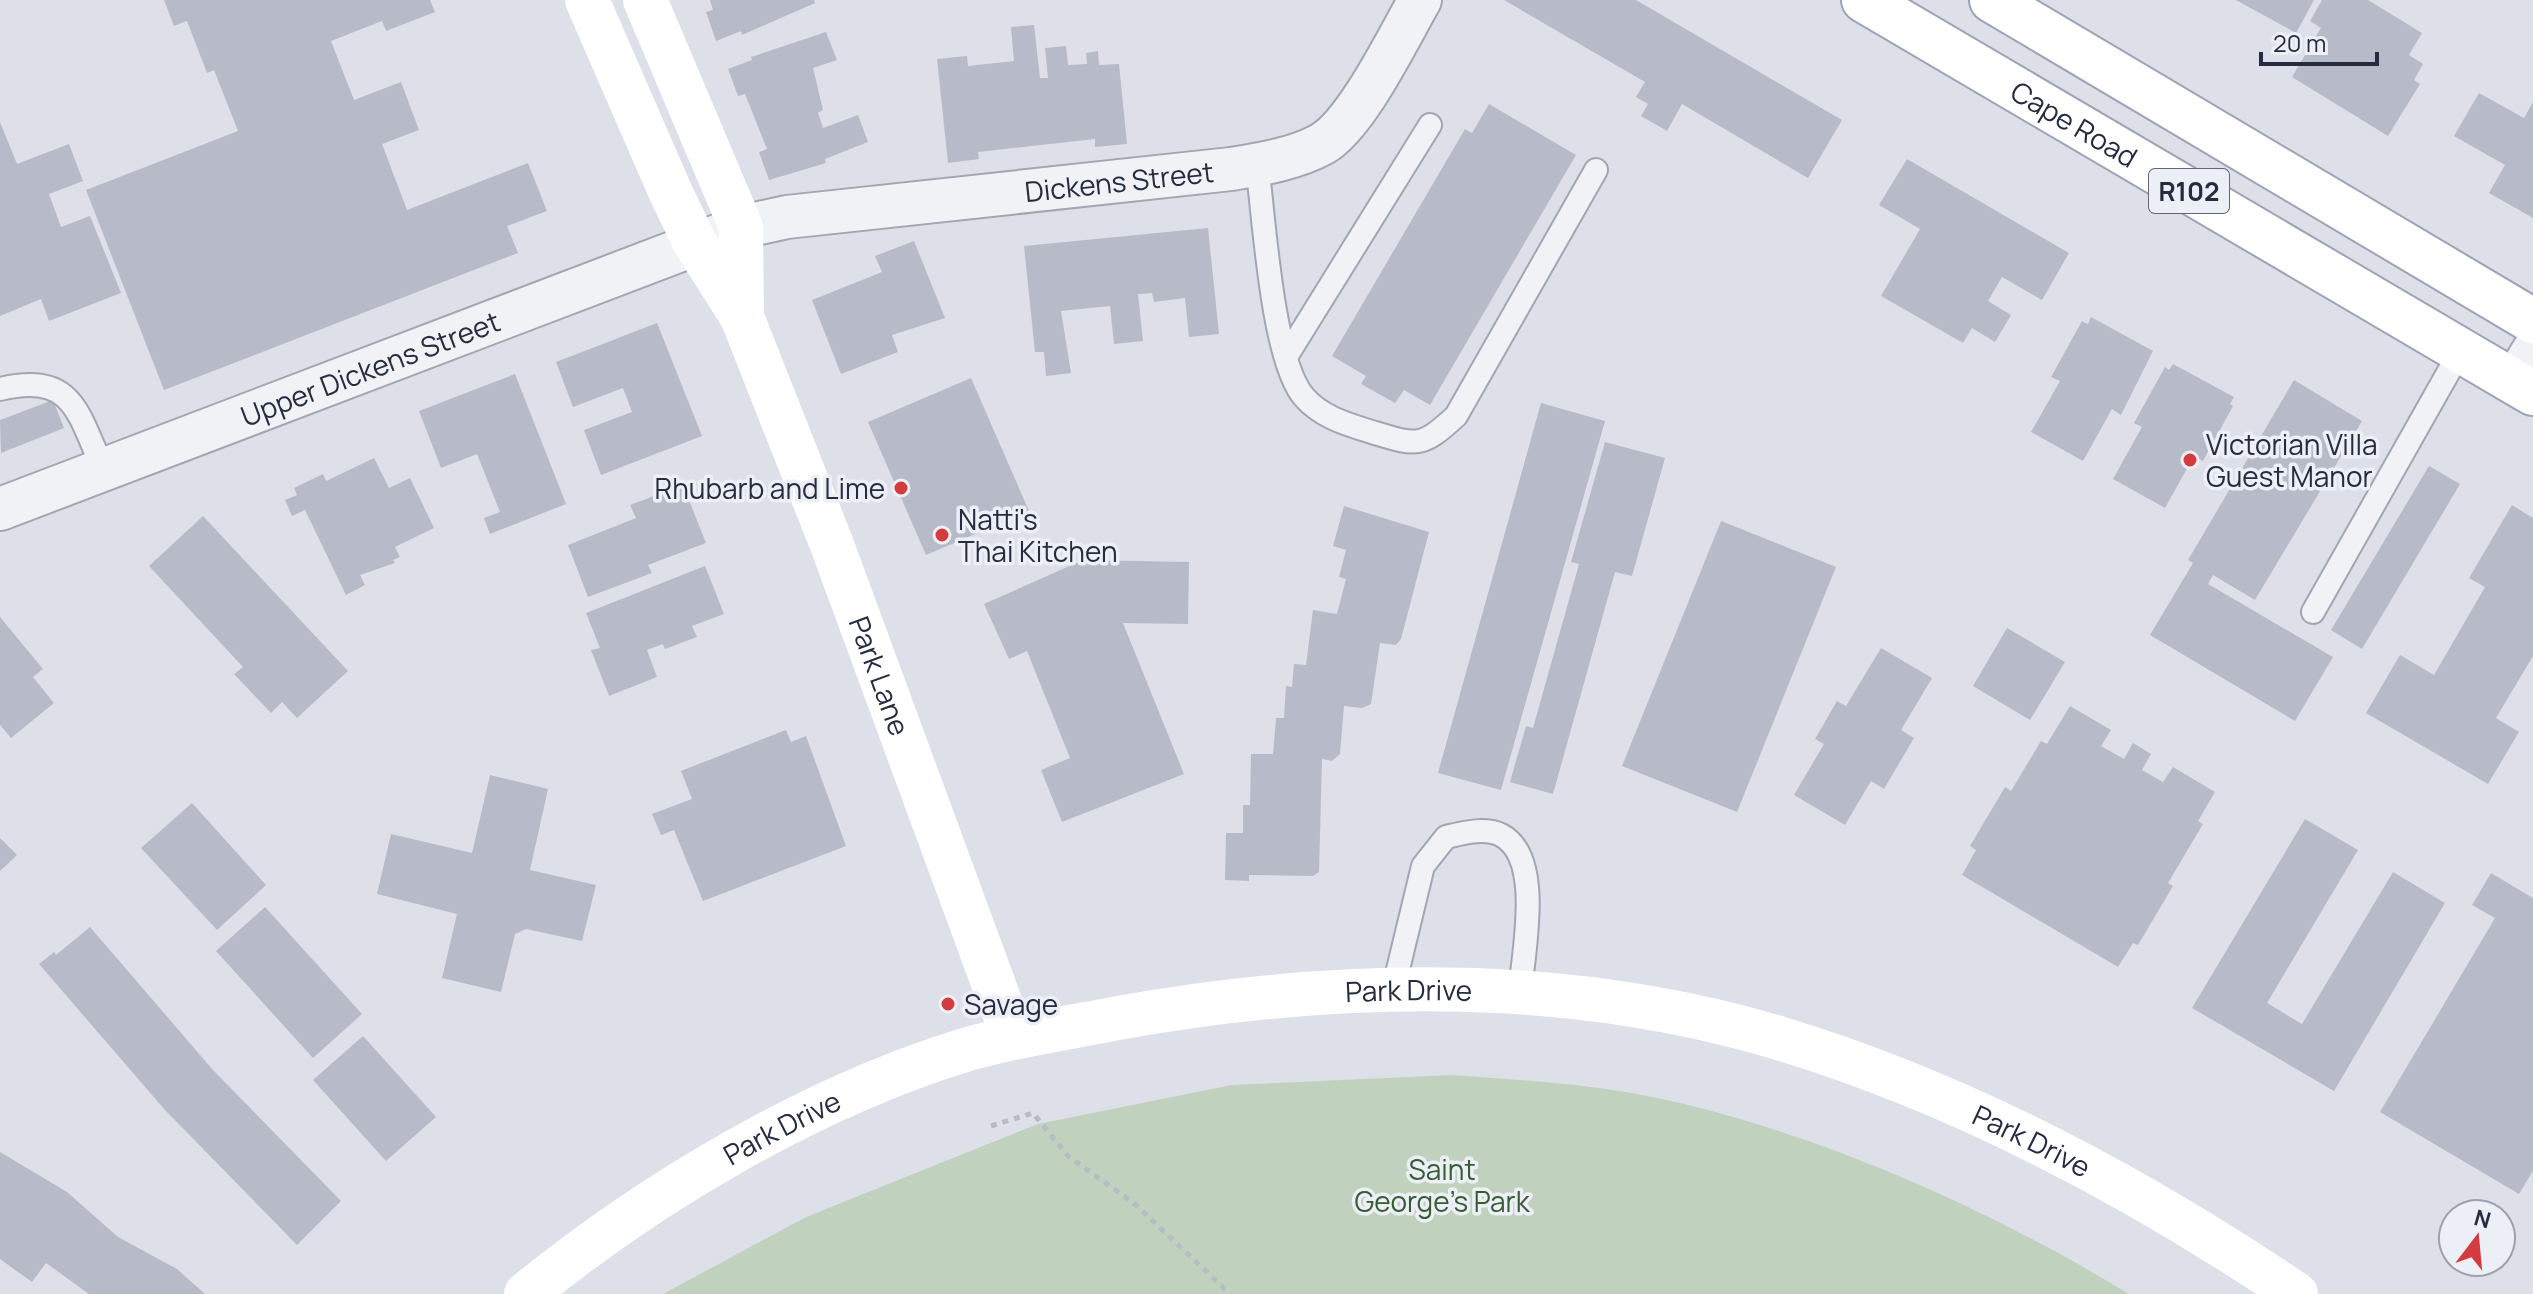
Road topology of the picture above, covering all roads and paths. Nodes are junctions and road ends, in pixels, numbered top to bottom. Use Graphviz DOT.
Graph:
graph roads {
  1 [pos="587,0"];
  2 [pos="645,0"];
  3 [pos="1420,0"];
  4 [pos="1864,0"];
  5 [pos="1992,0"];
  6 [pos="1430,125"];
  7 [pos="1257,164"];
  8 [pos="1596,170"];
  9 [pos="741,227"];
  10 [pos="695,243"];
  11 [pos="742,317"];
  12 [pos="2533,321"];
  13 [pos="2461,350"];
  14 [pos="1286,357"];
  15 [pos="2527,375"];
  16 [pos="0,389"];
  17 [pos="103,469"];
  18 [pos="0,509"];
  19 [pos="2313,612"];
  20 [pos="1393,990"];
  21 [pos="1520,992"];
  22 [pos="1013,1037"];
  23 [pos="991,1126"];
  24 [pos="526,1294"];
  25 [pos="1230,1294"];
  26 [pos="2296,1294"];
  1 -- 10 [label="street, Park Lane"];
  2 -- 9 [label="street, Park Lane"];
  3 -- 7 [label="street, Dickens Street"];
  4 -- 13 [label="street, Cape Road / R102"];
  5 -- 12 [label="street, R102"];
  6 -- 14 [label="lane"];
  7 -- 9 [label="street, Dickens Street"];
  7 -- 14 [label="lane"];
  8 -- 14 [label="lane"];
  9 -- 10 [label="street, Upper Dickens Street"];
  9 -- 11 [label="street, Park Lane"];
  10 -- 11 [label="street, Park Lane"];
  10 -- 17 [label="street, Upper Dickens Street"];
  11 -- 22 [label="street, Park Lane"];
  13 -- 15 [label="street, Cape Road / R102"];
  13 -- 19 [label="lane"];
  16 -- 17 [label="lane"];
  17 -- 18 [label="street, Upper Dickens Street"];
  20 -- 21 [label="street, Park Drive"];
  20 -- 21 [label="lane"];
  20 -- 22 [label="street, Park Drive"];
  21 -- 26 [label="street, Park Drive"];
  22 -- 24 [label="street, Park Drive"];
  23 -- 25 [label="path"];
}
